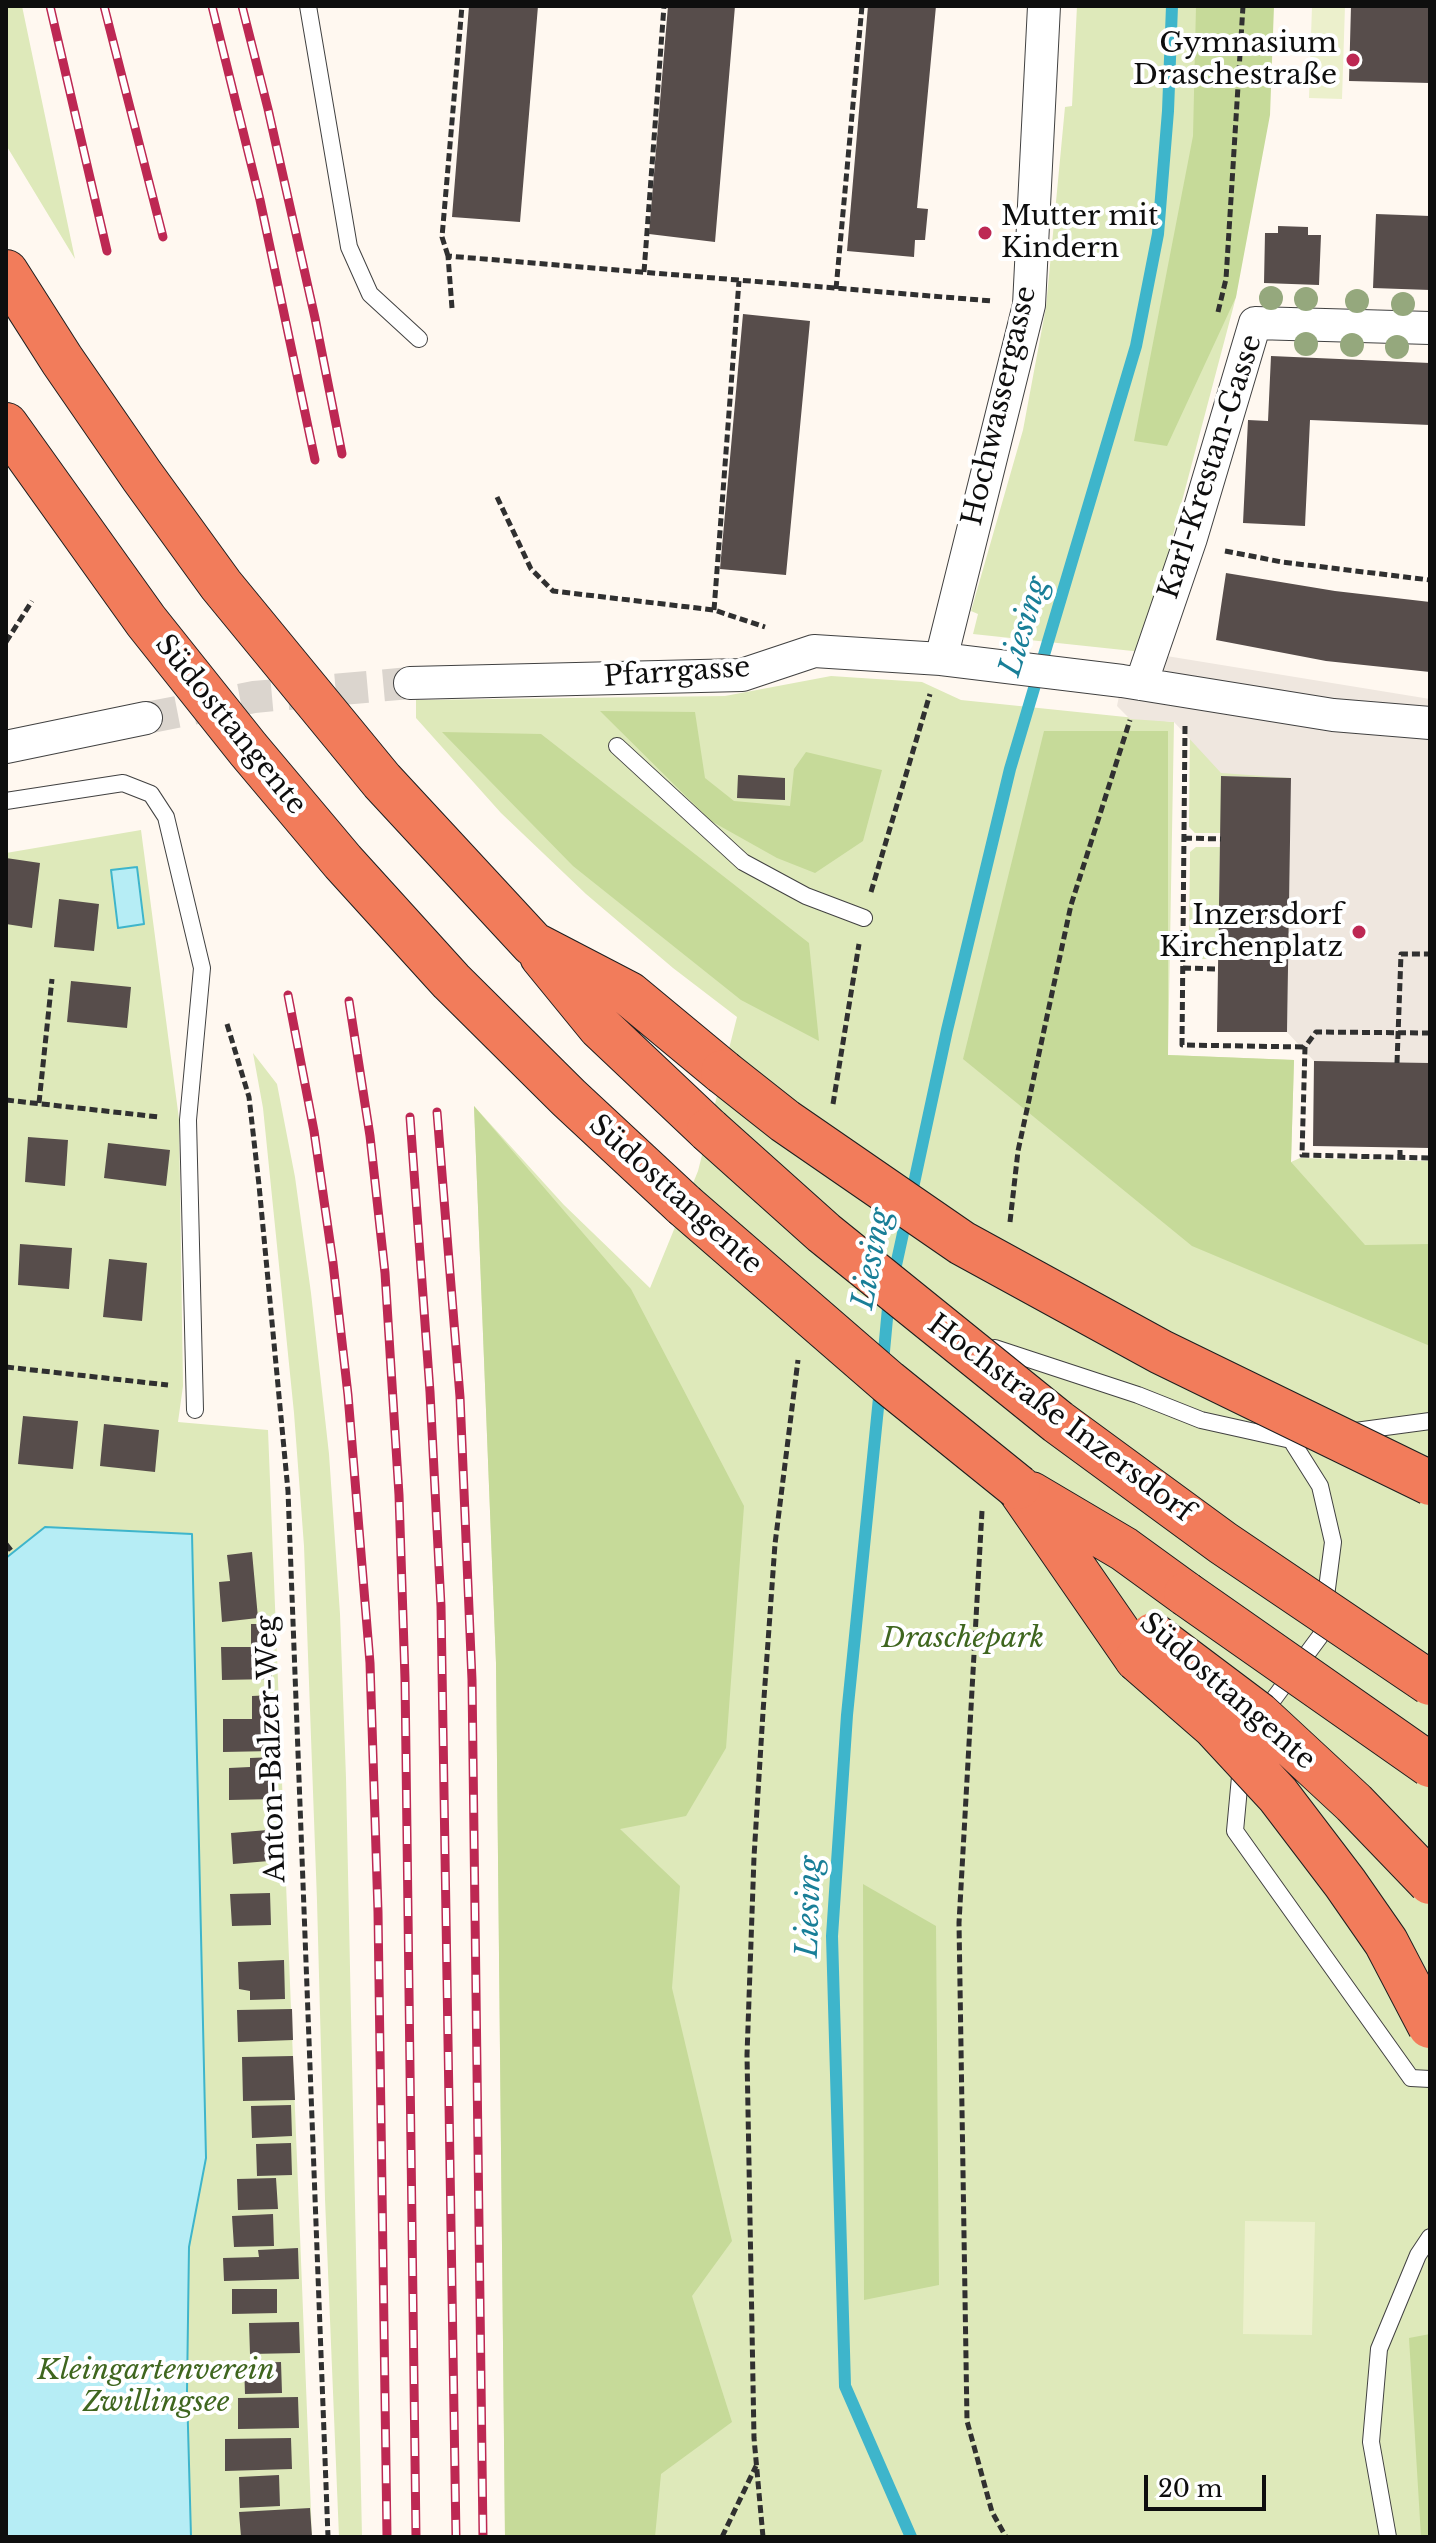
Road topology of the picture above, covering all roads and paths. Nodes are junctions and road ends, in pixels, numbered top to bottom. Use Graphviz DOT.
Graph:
graph roads {
  1 [pos="308,6"];
  2 [pos="462,6"];
  3 [pos="664,6"];
  4 [pos="862,6"];
  5 [pos="1044,6"];
  6 [pos="1243,6"];
  7 [pos="448,256"];
  8 [pos="6,272"];
  9 [pos="644,272"];
  10 [pos="739,281"];
  11 [pos="836,289"];
  12 [pos="1029,305"];
  13 [pos="452,308"];
  14 [pos="1215,324"];
  15 [pos="1430,328"];
  16 [pos="419,339"];
  17 [pos="6,425"];
  18 [pos="497,497"];
  19 [pos="1191,538"];
  20 [pos="1430,580"];
  21 [pos="32,601"];
  22 [pos="714,610"];
  23 [pos="768,628"];
  24 [pos="6,642"];
  25 [pos="954,661"];
  26 [pos="410,683"];
  27 [pos="1132,683"];
  28 [pos="1185,693"];
  29 [pos="146,718"];
  30 [pos="1430,723"];
  31 [pos="617,746"];
  32 [pos="6,747"];
  33 [pos="6,801"];
  34 [pos="1184,838"];
  35 [pos="1221,839"];
  36 [pos="864,918"];
  37 [pos="533,944"];
  38 [pos="1430,954"];
  39 [pos="202,968"];
  40 [pos="1183,968"];
  41 [pos="1218,969"];
  42 [pos="52,979"];
  43 [pos="1398,1033"];
  44 [pos="1430,1033"];
  45 [pos="1305,1047"];
  46 [pos="1397,1063"];
  47 [pos="6,1100"];
  48 [pos="39,1103"];
  49 [pos="832,1112"];
  50 [pos="188,1120"];
  51 [pos="1400,1148"];
  52 [pos="1400,1158"];
  53 [pos="1430,1158"];
  54 [pos="1009,1227"];
  55 [pos="799,1347"];
  56 [pos="995,1348"];
  57 [pos="6,1367"];
  58 [pos="195,1388"];
  59 [pos="195,1410"];
  60 [pos="1430,1421"];
  61 [pos="1291,1440"];
  62 [pos="1430,1483"];
  63 [pos="1000,1496"];
  64 [pos="6,1544"];
  65 [pos="13,1553"];
  66 [pos="1430,1683"];
  67 [pos="1430,1765"];
  68 [pos="1430,1882"];
  69 [pos="1430,2026"];
  70 [pos="1430,2079"];
  71 [pos="1430,2237"];
  72 [pos="756,2465"];
  73 [pos="328,2537"];
  74 [pos="722,2537"];
  75 [pos="763,2537"];
  76 [pos="1006,2537"];
  77 [pos="1388,2537"];
  1 -- 16 [label="lane"];
  2 -- 7 [label="path"];
  3 -- 9 [label="path"];
  4 -- 11 [label="path"];
  5 -- 12 [label="street, Hochwassergasse"];
  6 -- 14 [label="path"];
  7 -- 9 [label="path"];
  7 -- 13 [label="path"];
  8 -- 37 [label="highway"];
  9 -- 10 [label="path"];
  10 -- 11 [label="path"];
  10 -- 22 [label="path"];
  11 -- 12 [label="path"];
  12 -- 25 [label="street, Hochwassergasse"];
  15 -- 19 [label="street, Karl-Krestan-Gasse"];
  17 -- 63 [label="highway, Südosttangente, bridge"];
  18 -- 22 [label="path"];
  19 -- 20 [label="path"];
  19 -- 27 [label="street, Karl-Krestan-Gasse"];
  21 -- 24 [label="path"];
  22 -- 23 [label="path"];
  25 -- 26 [label="street, Pfarrgasse"];
  25 -- 27 [label="street, Pfarrgasse"];
  25 -- 36 [label="path"];
  27 -- 28 [label="street"];
  27 -- 54 [label="path"];
  28 -- 30 [label="street"];
  28 -- 34 [label="path"];
  29 -- 32 [label="street"];
  31 -- 36 [label="lane"];
  33 -- 39 [label="lane"];
  34 -- 35 [label="path"];
  34 -- 40 [label="path"];
  36 -- 49 [label="path"];
  37 -- 62 [label="highway, bridge"];
  37 -- 66 [label="highway, Hochstraße Inzersdorf, bridge"];
  38 -- 43 [label="path"];
  39 -- 50 [label="lane"];
  39 -- 73 [label="path, Anton-Balzer-Weg"];
  40 -- 41 [label="path"];
  40 -- 45 [label="path"];
  42 -- 48 [label="path"];
  43 -- 44 [label="path"];
  43 -- 45 [label="path"];
  43 -- 46 [label="path"];
  45 -- 52 [label="path"];
  47 -- 48 [label="path"];
  48 -- 50 [label="path"];
  50 -- 58 [label="lane"];
  51 -- 52 [label="path"];
  52 -- 53 [label="path"];
  55 -- 72 [label="path"];
  56 -- 61 [label="lane"];
  57 -- 58 [label="path"];
  58 -- 59 [label="lane"];
  60 -- 61 [label="lane"];
  61 -- 70 [label="lane"];
  63 -- 67 [label="highway, bridge"];
  63 -- 68 [label="highway, Südosttangente, bridge"];
  63 -- 69 [label="highway, bridge"];
  63 -- 76 [label="path"];
  64 -- 65 [label="path"];
  71 -- 77 [label="lane"];
  72 -- 74 [label="path"];
  72 -- 75 [label="path"];
}
